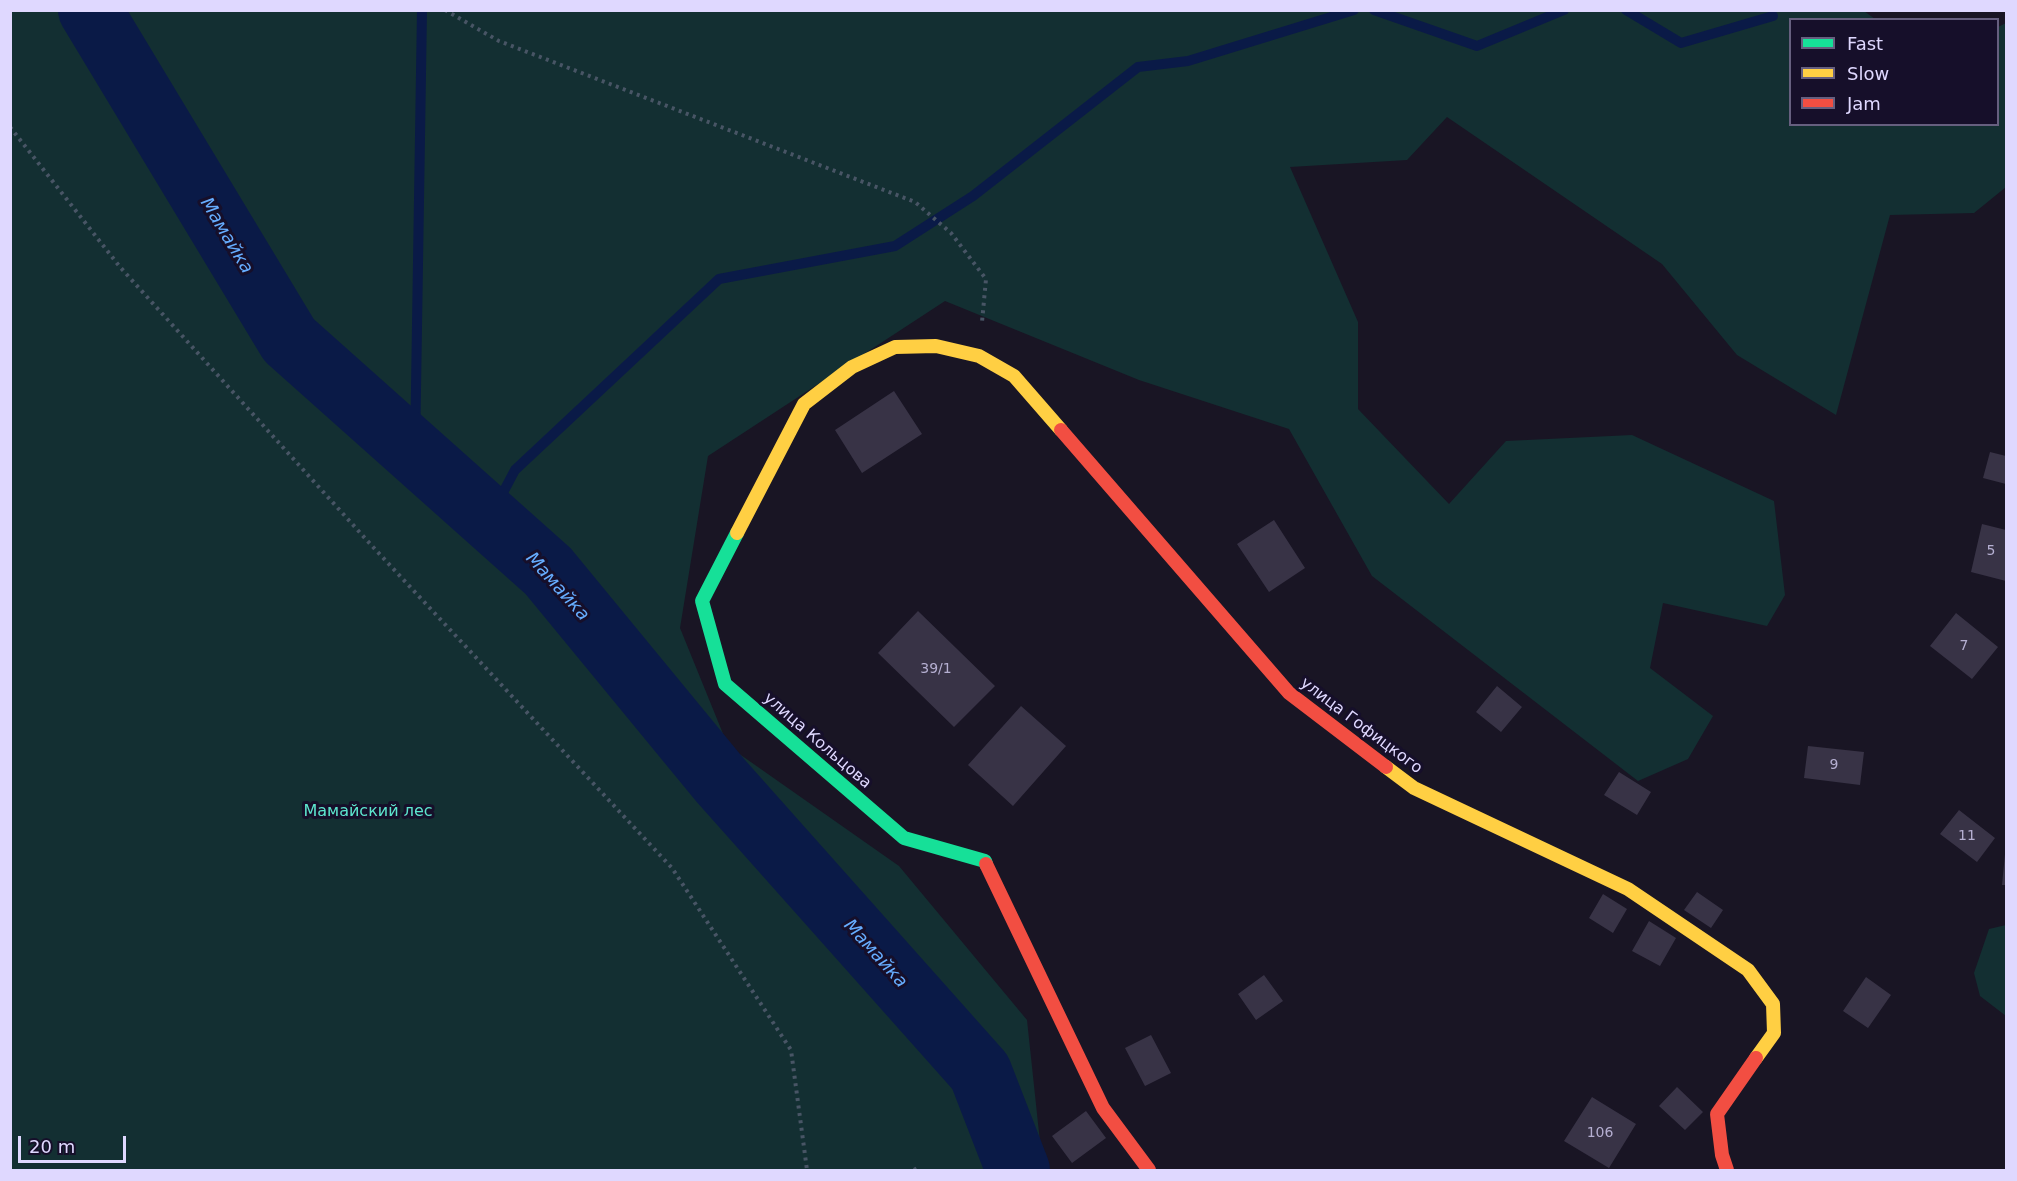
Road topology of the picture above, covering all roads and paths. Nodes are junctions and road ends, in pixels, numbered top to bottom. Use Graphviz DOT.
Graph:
graph roads {
  1 [pos="445,10"];
  2 [pos="10,127"];
  3 [pos="936,346"];
  4 [pos="979,356"];
  5 [pos="920,1167"];
  6 [pos="807,1170"];
  7 [pos="914,1170"];
  8 [pos="1149,1170"];
  9 [pos="1727,1170"];
  1 -- 4 [label="path"];
  2 -- 6 [label="path"];
  3 -- 4 [label="street, улица Гофицкого"];
  3 -- 8 [label="street, улица Кольцова"];
  4 -- 9 [label="street, улица Гофицкого"];
  5 -- 7 [label="path"];
}
